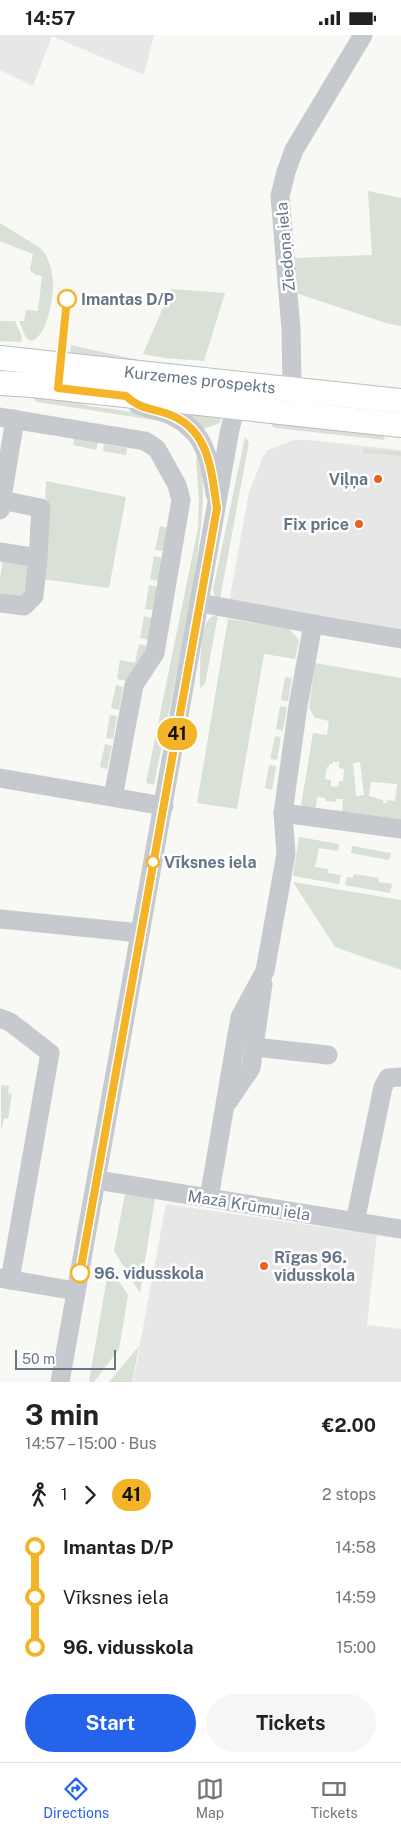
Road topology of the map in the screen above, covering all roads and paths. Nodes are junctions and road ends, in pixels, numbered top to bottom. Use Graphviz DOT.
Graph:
graph roads {
  1 [pos="363,35"];
  2 [pos="0,357"];
  3 [pos="0,383"];
  4 [pos="241,384"];
  5 [pos="292,389"];
  6 [pos="126,396"];
  7 [pos="401,401"];
  8 [pos="237,408"];
  9 [pos="7,418"];
  10 [pos="401,425"];
  11 [pos="1,505"];
  12 [pos="217,508"];
  13 [pos="0,552"];
  14 [pos="38,558"];
  15 [pos="0,603"];
  16 [pos="200,603"];
  17 [pos="313,625"];
  18 [pos="401,639"];
  19 [pos="0,778"];
  20 [pos="113,797"];
  21 [pos="164,806"];
  22 [pos="283,813"];
  23 [pos="401,829"];
  24 [pos="0,919"];
  25 [pos="140,933"];
  26 [pos="265,971"];
  27 [pos="0,1017"];
  28 [pos="254,1047"];
  29 [pos="328,1055"];
  30 [pos="401,1077"];
  31 [pos="224,1108"];
  32 [pos="97,1180"];
  33 [pos="209,1198"];
  34 [pos="355,1222"];
  35 [pos="401,1229"];
  36 [pos="5,1279"];
  37 [pos="76,1291"];
  38 [pos="60,1382"];
  1 -- 5 [label="street, Ziedoņa iela"];
  2 -- 4 [label="main road, Kurzemes prospekts"];
  3 -- 6 [label="main road, Kurzemes prospekts"];
  4 -- 5 [label="main road, Kurzemes prospekts"];
  4 -- 8 [label="street"];
  5 -- 7 [label="main road, Kurzemes prospekts"];
  6 -- 8 [label="main road, Kurzemes prospekts"];
  6 -- 12 [label="street"];
  8 -- 10 [label="main road, Kurzemes prospekts"];
  8 -- 12 [label="street"];
  9 -- 11 [label="street"];
  9 -- 20 [label="street"];
  11 -- 14 [label="street"];
  12 -- 16 [label="street"];
  13 -- 14 [label="street"];
  14 -- 15 [label="street"];
  16 -- 17 [label="street"];
  16 -- 21 [label="street"];
  17 -- 18 [label="street"];
  17 -- 22 [label="street"];
  19 -- 20 [label="street"];
  20 -- 21 [label="street"];
  21 -- 25 [label="street"];
  22 -- 23 [label="street"];
  22 -- 26 [label="street"];
  24 -- 25 [label="street"];
  25 -- 32 [label="street"];
  26 -- 28 [label="street"];
  26 -- 31 [label="street"];
  27 -- 36 [label="street"];
  28 -- 29 [label="street"];
  28 -- 31 [label="street"];
  30 -- 34 [label="street"];
  31 -- 33 [label="street"];
  32 -- 33 [label="street, Mazā Krūmu iela"];
  32 -- 37 [label="street"];
  33 -- 34 [label="street, Mazā Krūmu iela"];
  34 -- 35 [label="street, Mazā Krūmu iela"];
  36 -- 37 [label="street"];
  37 -- 38 [label="street"];
}
